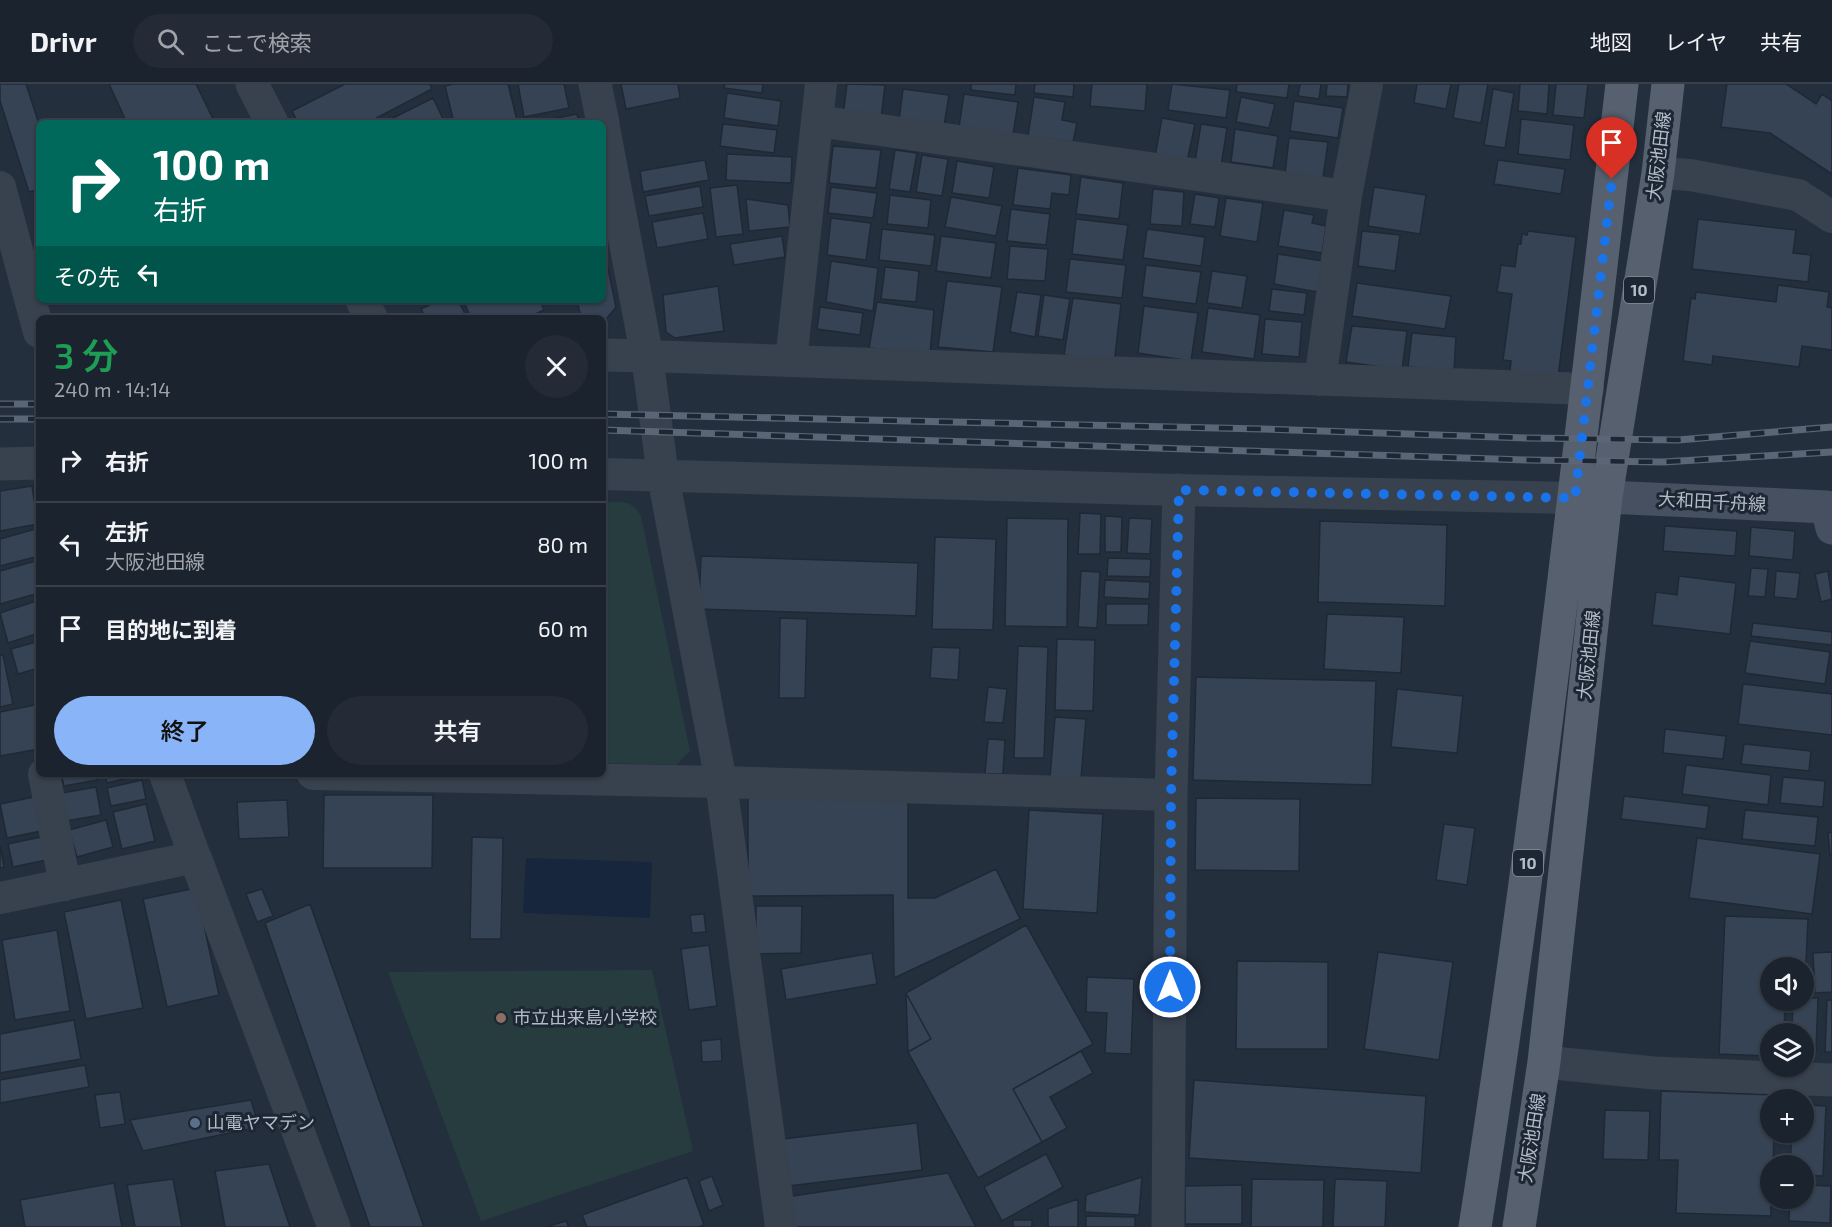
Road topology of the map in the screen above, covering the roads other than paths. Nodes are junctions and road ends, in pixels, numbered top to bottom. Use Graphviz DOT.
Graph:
graph roads {
  1 [pos="252,84"];
  2 [pos="595,84"];
  3 [pos="821,84"];
  4 [pos="1366,84"];
  5 [pos="1623,84"];
  6 [pos="1668,84"];
  7 [pos="270,120"];
  8 [pos="602,120"];
  9 [pos="817,121"];
  10 [pos="606,140"];
  11 [pos="1658,173"];
  12 [pos="0,187"];
  13 [pos="1346,196"];
  14 [pos="1832,217"];
  15 [pos="36,321"];
  16 [pos="606,355"];
  17 [pos="647,356"];
  18 [pos="790,361"];
  19 [pos="1320,380"];
  20 [pos="1588,389"];
  21 [pos="36,463"];
  22 [pos="0,464"];
  23 [pos="606,474"];
  24 [pos="663,476"];
  25 [pos="1179,490"];
  26 [pos="1591,497"];
  27 [pos="1830,514"];
  28 [pos="45,777"];
  29 [pos="166,777"];
  30 [pos="466,777"];
  31 [pos="721,782"];
  32 [pos="1171,795"];
  33 [pos="195,857"];
  34 [pos="65,885"];
  35 [pos="0,898"];
  36 [pos="1544,1062"];
  37 [pos="1832,1080"];
  38 [pos="334,1227"];
  39 [pos="781,1227"];
  40 [pos="1168,1227"];
  41 [pos="1475,1227"];
  42 [pos="1519,1227"];
  1 -- 7 [label="street"];
  2 -- 8 [label="street"];
  3 -- 9 [label="street"];
  4 -- 13 [label="street"];
  5 -- 20 [label="main road, 大阪池田線 / 10"];
  6 -- 11 [label="main road, 大阪池田線 / 10"];
  9 -- 13 [label="street"];
  9 -- 18 [label="street"];
  10 -- 17 [label="street"];
  11 -- 14 [label="street"];
  11 -- 26 [label="main road, 大阪池田線 / 10"];
  12 -- 15 [label="street"];
  13 -- 19 [label="street"];
  16 -- 17 [label="street"];
  17 -- 18 [label="street"];
  17 -- 24 [label="street"];
  18 -- 19 [label="street"];
  19 -- 20 [label="street"];
  20 -- 26 [label="main road, 大阪池田線 / 10"];
  21 -- 22 [label="street"];
  23 -- 24 [label="street"];
  24 -- 25 [label="street"];
  24 -- 31 [label="street"];
  25 -- 26 [label="street"];
  25 -- 32 [label="street"];
  26 -- 27 [label="main road, 大和田千舟線"];
  26 -- 36 [label="main road, 大阪池田線 / 10"];
  26 -- 41 [label="main road, 大阪池田線 / 10"];
  28 -- 34 [label="street"];
  29 -- 33 [label="street"];
  30 -- 31 [label="street"];
  31 -- 32 [label="street"];
  31 -- 39 [label="street"];
  32 -- 40 [label="street"];
  33 -- 34 [label="street"];
  33 -- 38 [label="street"];
  34 -- 35 [label="street"];
  36 -- 37 [label="street"];
  36 -- 42 [label="main road, 大阪池田線 / 10"];
}
